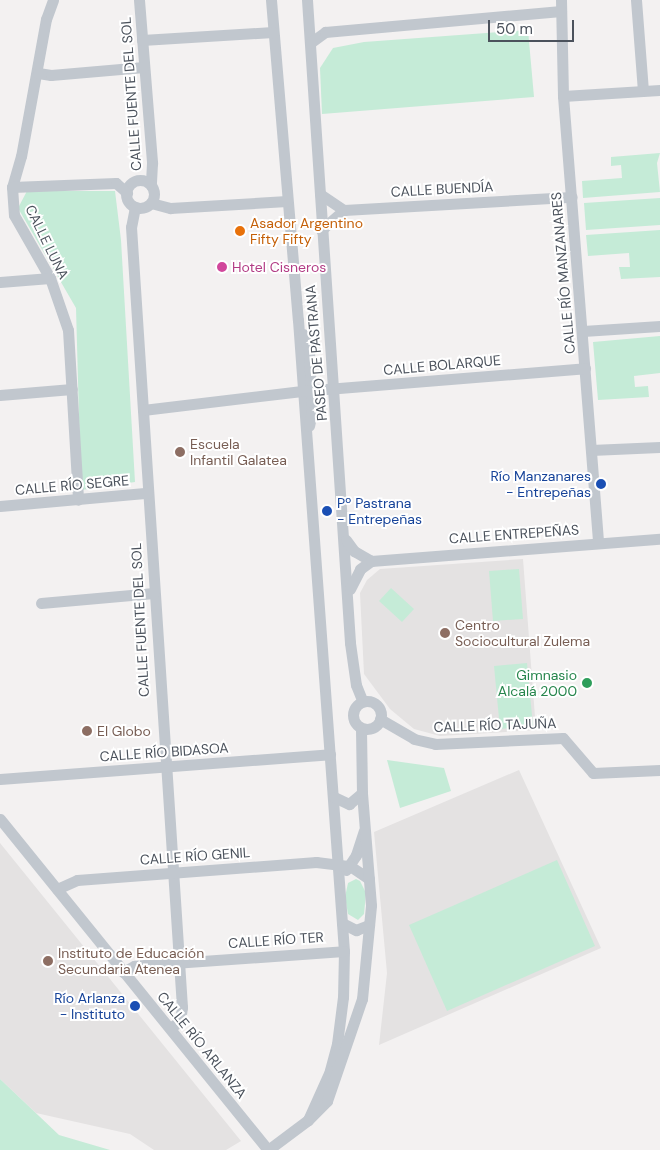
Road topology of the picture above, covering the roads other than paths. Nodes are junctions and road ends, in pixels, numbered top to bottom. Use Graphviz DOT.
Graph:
graph roads {
  1 [pos="53,0"];
  2 [pos="139,0"];
  3 [pos="271,0"];
  4 [pos="306,0"];
  5 [pos="636,0"];
  6 [pos="561,5"];
  7 [pos="273,32"];
  8 [pos="142,40"];
  9 [pos="310,43"];
  10 [pos="144,67"];
  11 [pos="38,73"];
  12 [pos="660,90"];
  13 [pos="643,91"];
  14 [pos="563,96"];
  15 [pos="151,185"];
  16 [pos="12,187"];
  17 [pos="127,193"];
  18 [pos="320,194"];
  19 [pos="572,197"];
  20 [pos="287,201"];
  21 [pos="151,202"];
  22 [pos="135,207"];
  23 [pos="344,210"];
  24 [pos="321,230"];
  25 [pos="50,278"];
  26 [pos="0,282"];
  27 [pos="660,326"];
  28 [pos="583,331"];
  29 [pos="585,368"];
  30 [pos="72,389"];
  31 [pos="335,389"];
  32 [pos="306,391"];
  33 [pos="0,395"];
  34 [pos="143,410"];
  35 [pos="660,447"];
  36 [pos="591,450"];
  37 [pos="147,493"];
  38 [pos="78,500"];
  39 [pos="0,506"];
  40 [pos="660,539"];
  41 [pos="346,540"];
  42 [pos="598,543"];
  43 [pos="371,561"];
  44 [pos="154,593"];
  45 [pos="348,596"];
  46 [pos="41,602"];
  47 [pos="363,702"];
  48 [pos="380,719"];
  49 [pos="361,728"];
  50 [pos="330,754"];
  51 [pos="165,767"];
  52 [pos="660,770"];
  53 [pos="0,779"];
  54 [pos="362,793"];
  55 [pos="334,797"];
  56 [pos="0,819"];
  57 [pos="364,829"];
  58 [pos="338,863"];
  59 [pos="350,866"];
  60 [pos="172,873"];
  61 [pos="339,877"];
  62 [pos="369,879"];
  63 [pos="57,889"];
  64 [pos="342,923"];
  65 [pos="369,925"];
  66 [pos="344,951"];
  67 [pos="178,963"];
  68 [pos="124,972"];
  69 [pos="170,1028"];
  70 [pos="308,1120"];
  71 [pos="268,1150"];
  1 -- 11 [label="street, CALLE LUNA"];
  2 -- 8 [label="street, CALLE FUENTE DEL SOL"];
  3 -- 7 [label="street, PASEO DE PASTRANA"];
  4 -- 9 [label="street, PASEO DE PASTRANA"];
  5 -- 13 [label="street"];
  6 -- 9 [label="street"];
  6 -- 14 [label="street, CALLE RÍO MANZANARES"];
  7 -- 8 [label="street"];
  7 -- 20 [label="street, PASEO DE PASTRANA"];
  8 -- 10 [label="street, CALLE FUENTE DEL SOL"];
  9 -- 18 [label="street, PASEO DE PASTRANA"];
  10 -- 11 [label="street"];
  10 -- 15 [label="street, CALLE FUENTE DEL SOL"];
  11 -- 16 [label="street, CALLE LUNA"];
  12 -- 13 [label="street"];
  13 -- 14 [label="street"];
  14 -- 19 [label="street, CALLE RÍO MANZANARES"];
  15 -- 17 [label="street"];
  15 -- 21 [label="street"];
  16 -- 17 [label="street"];
  16 -- 25 [label="street, CALLE LUNA"];
  17 -- 22 [label="street"];
  18 -- 23 [label="street"];
  18 -- 24 [label="street, PASEO DE PASTRANA"];
  19 -- 23 [label="street, CALLE BUENDÍA"];
  19 -- 28 [label="street, CALLE RÍO MANZANARES"];
  20 -- 21 [label="street"];
  20 -- 32 [label="street, PASEO DE PASTRANA"];
  21 -- 22 [label="street"];
  22 -- 34 [label="street, CALLE FUENTE DEL SOL"];
  23 -- 24 [label="street"];
  24 -- 31 [label="street, PASEO DE PASTRANA"];
  25 -- 26 [label="street"];
  25 -- 30 [label="street, CALLE LUNA"];
  27 -- 28 [label="street"];
  28 -- 29 [label="street, CALLE RÍO MANZANARES"];
  29 -- 31 [label="street, CALLE BOLARQUE"];
  29 -- 36 [label="street, CALLE RÍO MANZANARES"];
  30 -- 33 [label="street"];
  30 -- 38 [label="street, CALLE LUNA"];
  31 -- 32 [label="street, CALLE BOLARQUE"];
  31 -- 41 [label="street, PASEO DE PASTRANA"];
  32 -- 34 [label="street, CALLE BOLARQUE"];
  32 -- 50 [label="street, PASEO DE PASTRANA"];
  34 -- 37 [label="street, CALLE FUENTE DEL SOL"];
  35 -- 36 [label="street"];
  36 -- 42 [label="street, CALLE RÍO MANZANARES"];
  37 -- 38 [label="street, CALLE RÍO SEGRE"];
  37 -- 44 [label="street, CALLE FUENTE DEL SOL"];
  38 -- 39 [label="street, CALLE RÍO SEGRE"];
  40 -- 42 [label="street, CALLE ENTREPEÑAS"];
  41 -- 43 [label="street"];
  41 -- 45 [label="street, PASEO DE PASTRANA"];
  42 -- 43 [label="street, CALLE ENTREPEÑAS"];
  43 -- 45 [label="street"];
  44 -- 46 [label="street"];
  44 -- 51 [label="street, CALLE FUENTE DEL SOL"];
  45 -- 47 [label="street, PASEO DE PASTRANA"];
  47 -- 48 [label="street"];
  47 -- 49 [label="street"];
  48 -- 49 [label="street"];
  48 -- 52 [label="street, CALLE RÍO TAJUÑA"];
  49 -- 54 [label="street"];
  50 -- 51 [label="street, CALLE RÍO BIDASOA"];
  50 -- 55 [label="street, PASEO DE PASTRANA"];
  51 -- 53 [label="street, CALLE RÍO BIDASOA"];
  51 -- 60 [label="street, CALLE FUENTE DEL SOL"];
  54 -- 55 [label="street"];
  54 -- 57 [label="street"];
  55 -- 58 [label="street, PASEO DE PASTRANA"];
  56 -- 63 [label="street, CALLE RÍO ARLANZA"];
  57 -- 59 [label="street"];
  57 -- 62 [label="street"];
  58 -- 59 [label="street"];
  58 -- 60 [label="street, CALLE RÍO GENIL"];
  58 -- 61 [label="street, PASEO DE PASTRANA"];
  59 -- 61 [label="street"];
  59 -- 62 [label="street"];
  60 -- 63 [label="street, CALLE RÍO GENIL"];
  60 -- 67 [label="street, CALLE FUENTE DEL SOL"];
  61 -- 64 [label="street, PASEO DE PASTRANA"];
  62 -- 65 [label="street"];
  63 -- 68 [label="street, CALLE RÍO ARLANZA"];
  64 -- 65 [label="street"];
  64 -- 66 [label="street, PASEO DE PASTRANA"];
  65 -- 70 [label="street"];
  66 -- 67 [label="street, CALLE RÍO TER"];
  66 -- 70 [label="street, PASEO DE PASTRANA"];
  67 -- 68 [label="street, CALLE RÍO TER"];
  67 -- 69 [label="street, CALLE FUENTE DEL SOL"];
  68 -- 69 [label="street, CALLE RÍO ARLANZA"];
  69 -- 71 [label="street, CALLE RÍO ARLANZA"];
  70 -- 71 [label="street"];
}
